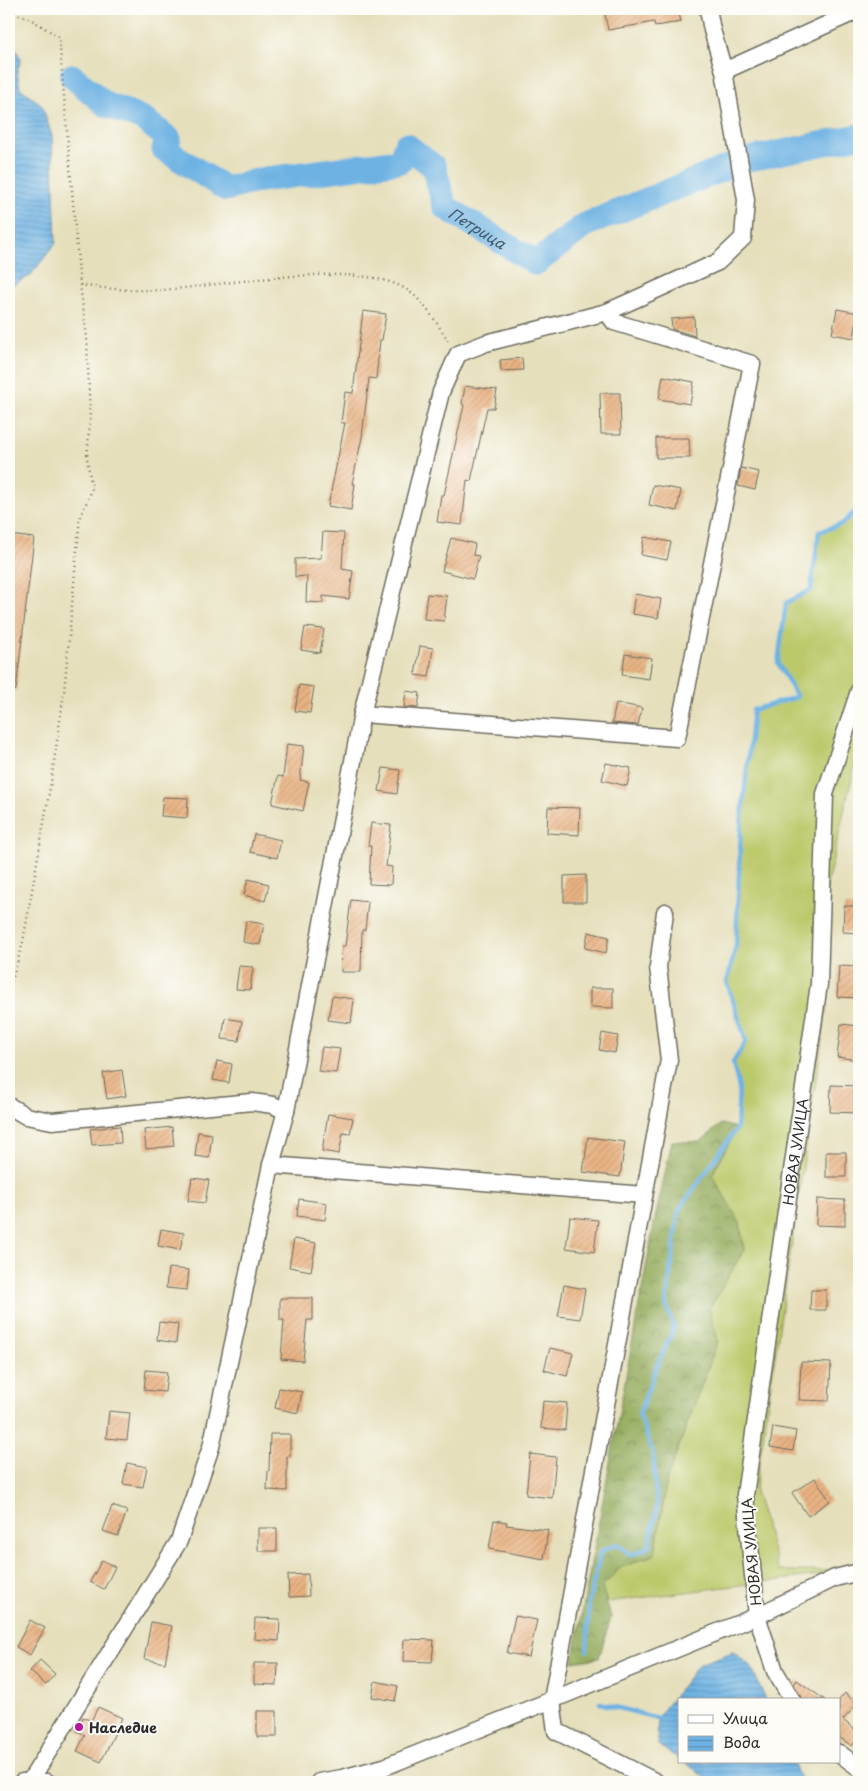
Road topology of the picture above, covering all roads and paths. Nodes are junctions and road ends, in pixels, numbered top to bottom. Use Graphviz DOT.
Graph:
graph roads {
  1 [pos="708,9"];
  2 [pos="859,10"];
  3 [pos="9,12"];
  4 [pos="724,71"];
  5 [pos="80,285"];
  6 [pos="607,312"];
  7 [pos="458,354"];
  8 [pos="859,691"];
  9 [pos="362,714"];
  10 [pos="665,912"];
  11 [pos="9,991"];
  12 [pos="9,1106"];
  13 [pos="286,1111"];
  14 [pos="271,1165"];
  15 [pos="644,1195"];
  16 [pos="859,1572"];
  17 [pos="757,1616"];
  18 [pos="791,1698"];
  19 [pos="552,1700"];
  20 [pos="840,1754"];
  21 [pos="859,1768"];
  22 [pos="26,1782"];
  23 [pos="47,1782"];
  24 [pos="319,1782"];
  25 [pos="656,1782"];
  1 -- 4 [label="street"];
  2 -- 4 [label="street"];
  3 -- 5 [label="path"];
  4 -- 6 [label="street"];
  5 -- 7 [label="path"];
  5 -- 11 [label="path"];
  6 -- 7 [label="street"];
  6 -- 9 [label="street"];
  7 -- 9 [label="street"];
  8 -- 17 [label="street, НОВАЯ УЛИЦА"];
  9 -- 13 [label="street"];
  10 -- 15 [label="street"];
  12 -- 13 [label="street"];
  13 -- 14 [label="street"];
  14 -- 15 [label="street"];
  14 -- 22 [label="street"];
  15 -- 19 [label="street"];
  16 -- 17 [label="street"];
  17 -- 18 [label="street, НОВАЯ УЛИЦА"];
  17 -- 19 [label="street"];
  19 -- 24 [label="street"];
  19 -- 25 [label="street"];
  20 -- 21 [label="street"];
  22 -- 23 [label="street"];
}
